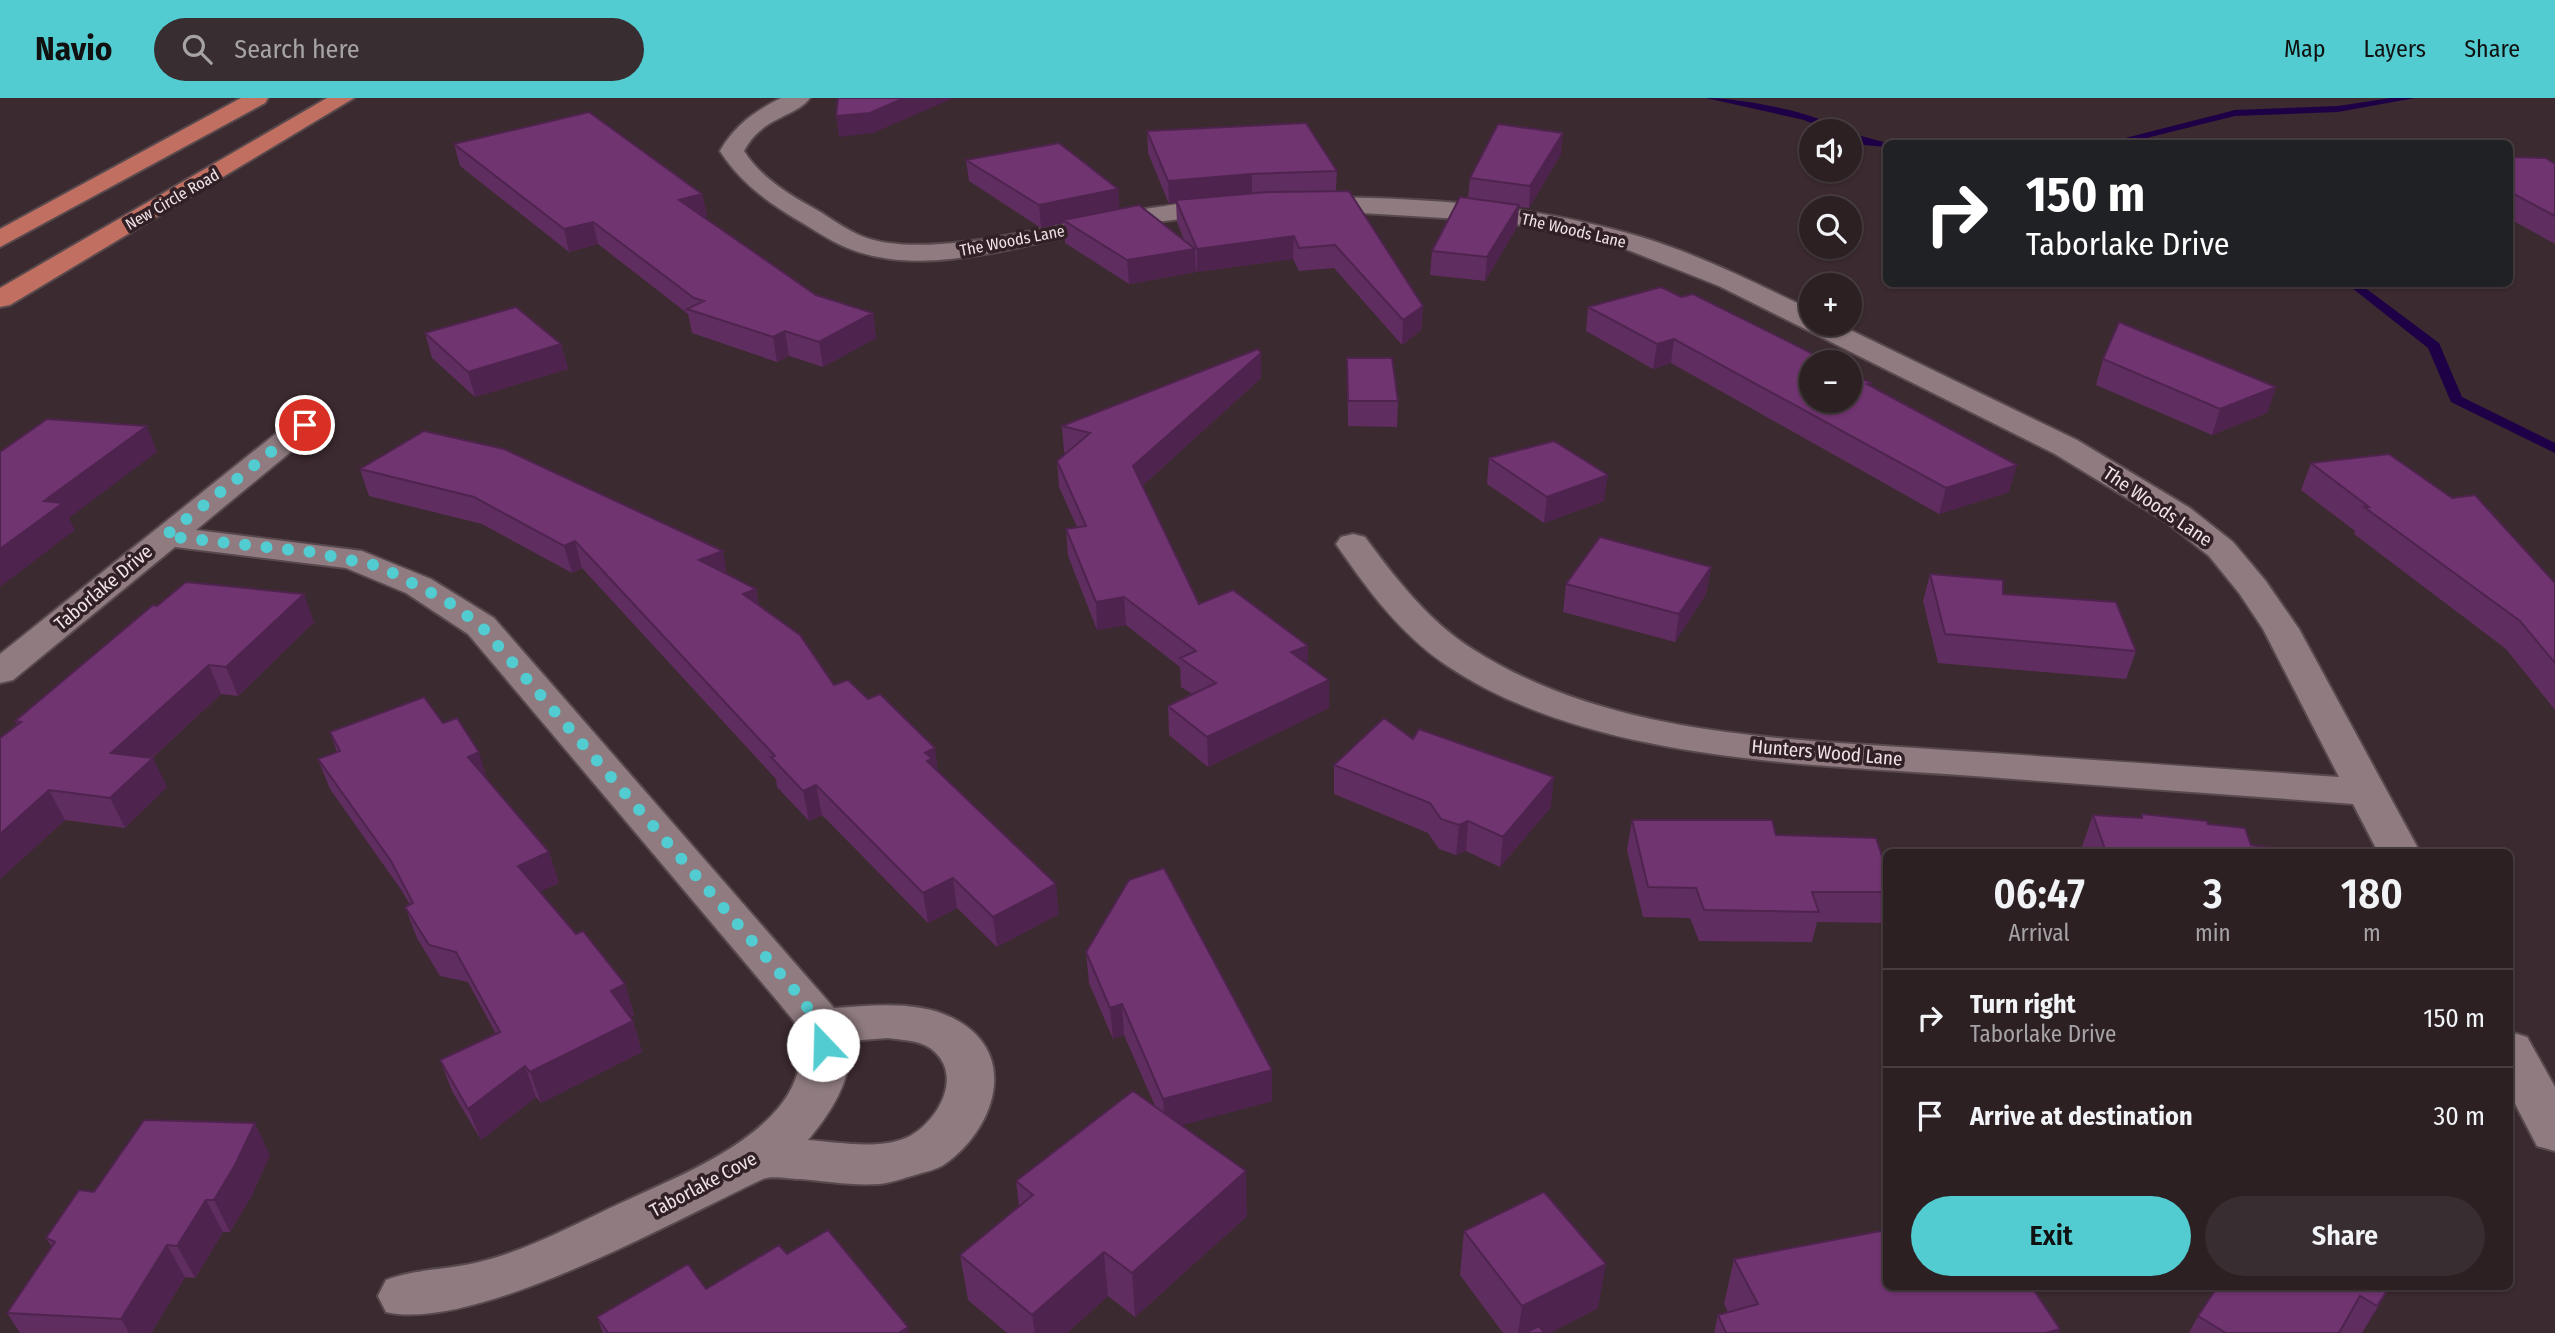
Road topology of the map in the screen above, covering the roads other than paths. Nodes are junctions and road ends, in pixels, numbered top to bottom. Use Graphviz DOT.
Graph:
graph roads {
  1 [pos="257,98"];
  2 [pos="343,98"];
  3 [pos="799,98"];
  4 [pos="1284,204"];
  5 [pos="1248,206"];
  6 [pos="0,239"];
  7 [pos="0,299"];
  8 [pos="1799,315"];
  9 [pos="1841,336"];
  10 [pos="305,425"];
  11 [pos="165,536"];
  12 [pos="1353,544"];
  13 [pos="0,672"];
  14 [pos="2366,792"];
  15 [pos="2397,849"];
  16 [pos="821,1026"];
  17 [pos="2513,1056"];
  18 [pos="2555,1132"];
  19 [pos="759,1157"];
  20 [pos="405,1296"];
  1 -- 6 [label="highway"];
  2 -- 7 [label="highway, New Circle Road"];
  3 -- 5 [label="street, The Woods Lane"];
  4 -- 8 [label="street, The Woods Lane"];
  9 -- 14 [label="street, The Woods Lane"];
  10 -- 11 [label="street, Taborlake Drive"];
  11 -- 13 [label="street, Taborlake Drive"];
  11 -- 16 [label="street, Taborlake Cove"];
  12 -- 14 [label="street, Hunters Wood Lane"];
  14 -- 15 [label="street, The Woods Lane"];
  16 -- 19 [label="street, Taborlake Cove"];
  16 -- 19 [label="street"];
  17 -- 18 [label="street"];
  19 -- 20 [label="street, Taborlake Cove"];
}
